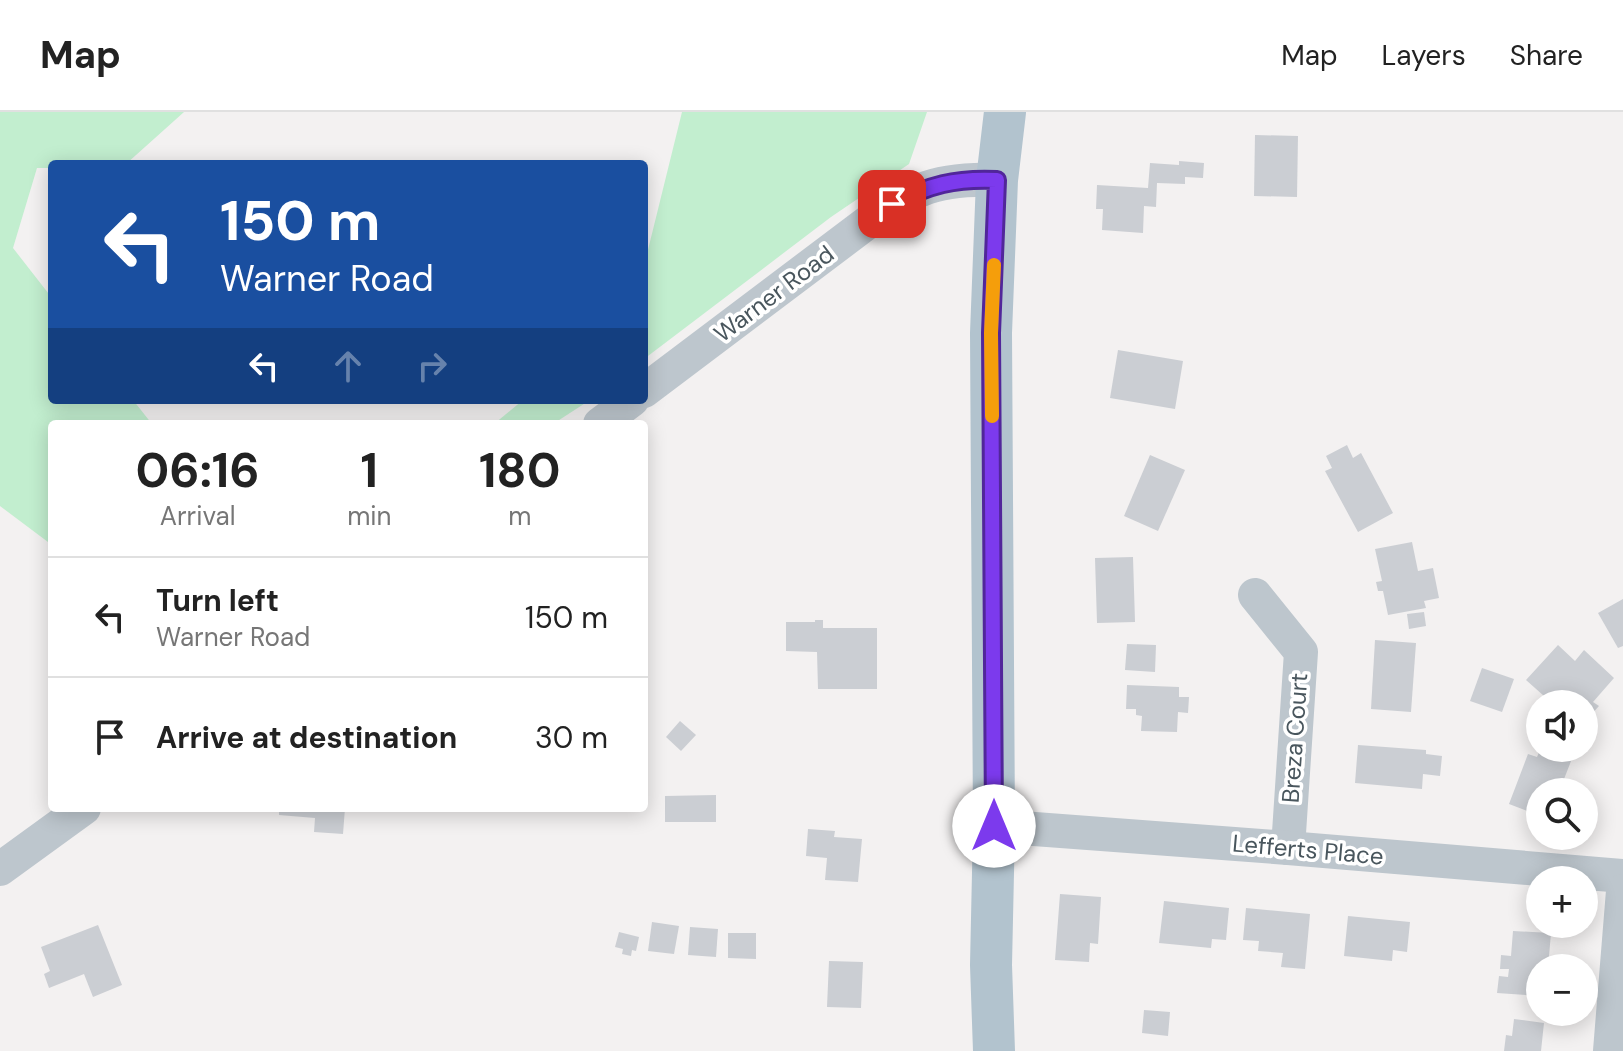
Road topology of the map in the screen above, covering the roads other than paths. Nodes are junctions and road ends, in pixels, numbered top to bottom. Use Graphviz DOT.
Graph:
graph roads {
  1 [pos="1005,112"];
  2 [pos="997,180"];
  3 [pos="648,388"];
  4 [pos="627,404"];
  5 [pos="605,420"];
  6 [pos="1255,595"];
  7 [pos="78,812"];
  8 [pos="994,826"];
  9 [pos="1288,848"];
  10 [pos="0,869"];
  11 [pos="1623,876"];
  12 [pos="1623,891"];
  13 [pos="994,1051"];
  14 [pos="1610,1051"];
  1 -- 2 [label="main road"];
  2 -- 3 [label="street, Warner Road"];
  2 -- 8 [label="main road"];
  4 -- 5 [label="street"];
  6 -- 9 [label="street, Breza Court"];
  7 -- 10 [label="street"];
  8 -- 9 [label="street, Lefferts Place"];
  8 -- 13 [label="main road"];
  9 -- 11 [label="street, Lefferts Place"];
  12 -- 14 [label="street"];
}
